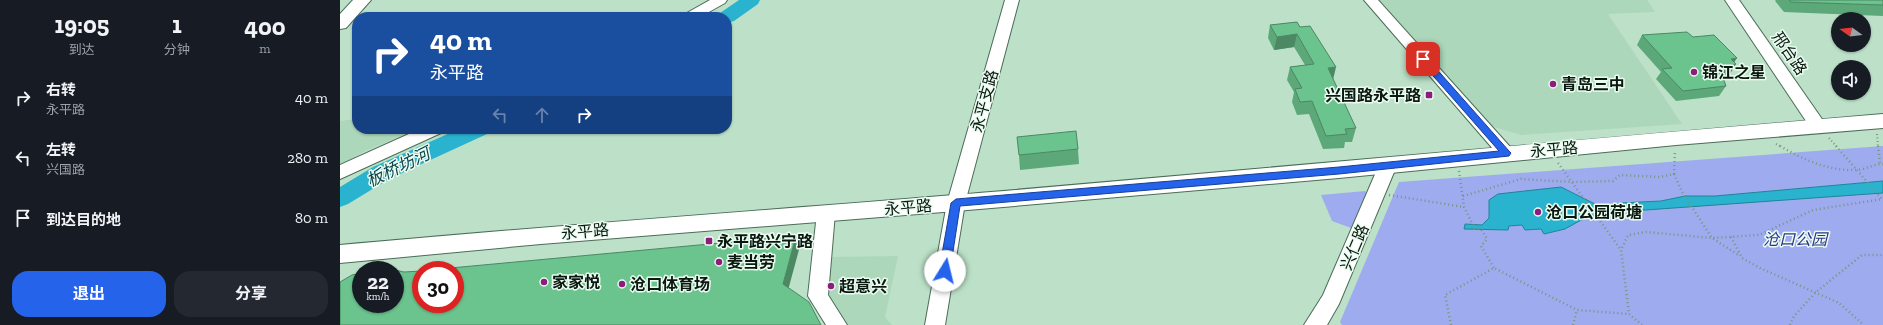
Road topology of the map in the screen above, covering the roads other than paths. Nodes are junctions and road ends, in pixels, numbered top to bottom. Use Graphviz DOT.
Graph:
graph roads {
  1 [pos="362,0"];
  2 [pos="720,0"];
  3 [pos="1012,0"];
  4 [pos="1371,0"];
  5 [pos="1732,0"];
  6 [pos="699,12"];
  7 [pos="340,24"];
  8 [pos="1880,122"];
  9 [pos="1818,126"];
  10 [pos="424,134"];
  11 [pos="1506,153"];
  12 [pos="1388,165"];
  13 [pos="340,173"];
  14 [pos="956,203"];
  15 [pos="826,213"];
  16 [pos="340,254"];
  17 [pos="837,325"];
  18 [pos="936,325"];
  19 [pos="1314,325"];
  1 -- 7 [label="main road"];
  2 -- 6 [label="street"];
  3 -- 14 [label="street, 永平支路"];
  4 -- 11 [label="street"];
  5 -- 9 [label="street, 邢台路"];
  8 -- 9 [label="main road, 永平路"];
  9 -- 11 [label="main road, 永平路"];
  10 -- 13 [label="street"];
  11 -- 12 [label="main road, 永平路"];
  12 -- 14 [label="main road, 永平路"];
  12 -- 19 [label="street, 兴仁路"];
  14 -- 15 [label="main road, 永平路"];
  14 -- 18 [label="street, 永平支路"];
  15 -- 16 [label="main road, 永平路"];
  15 -- 17 [label="street"];
}
